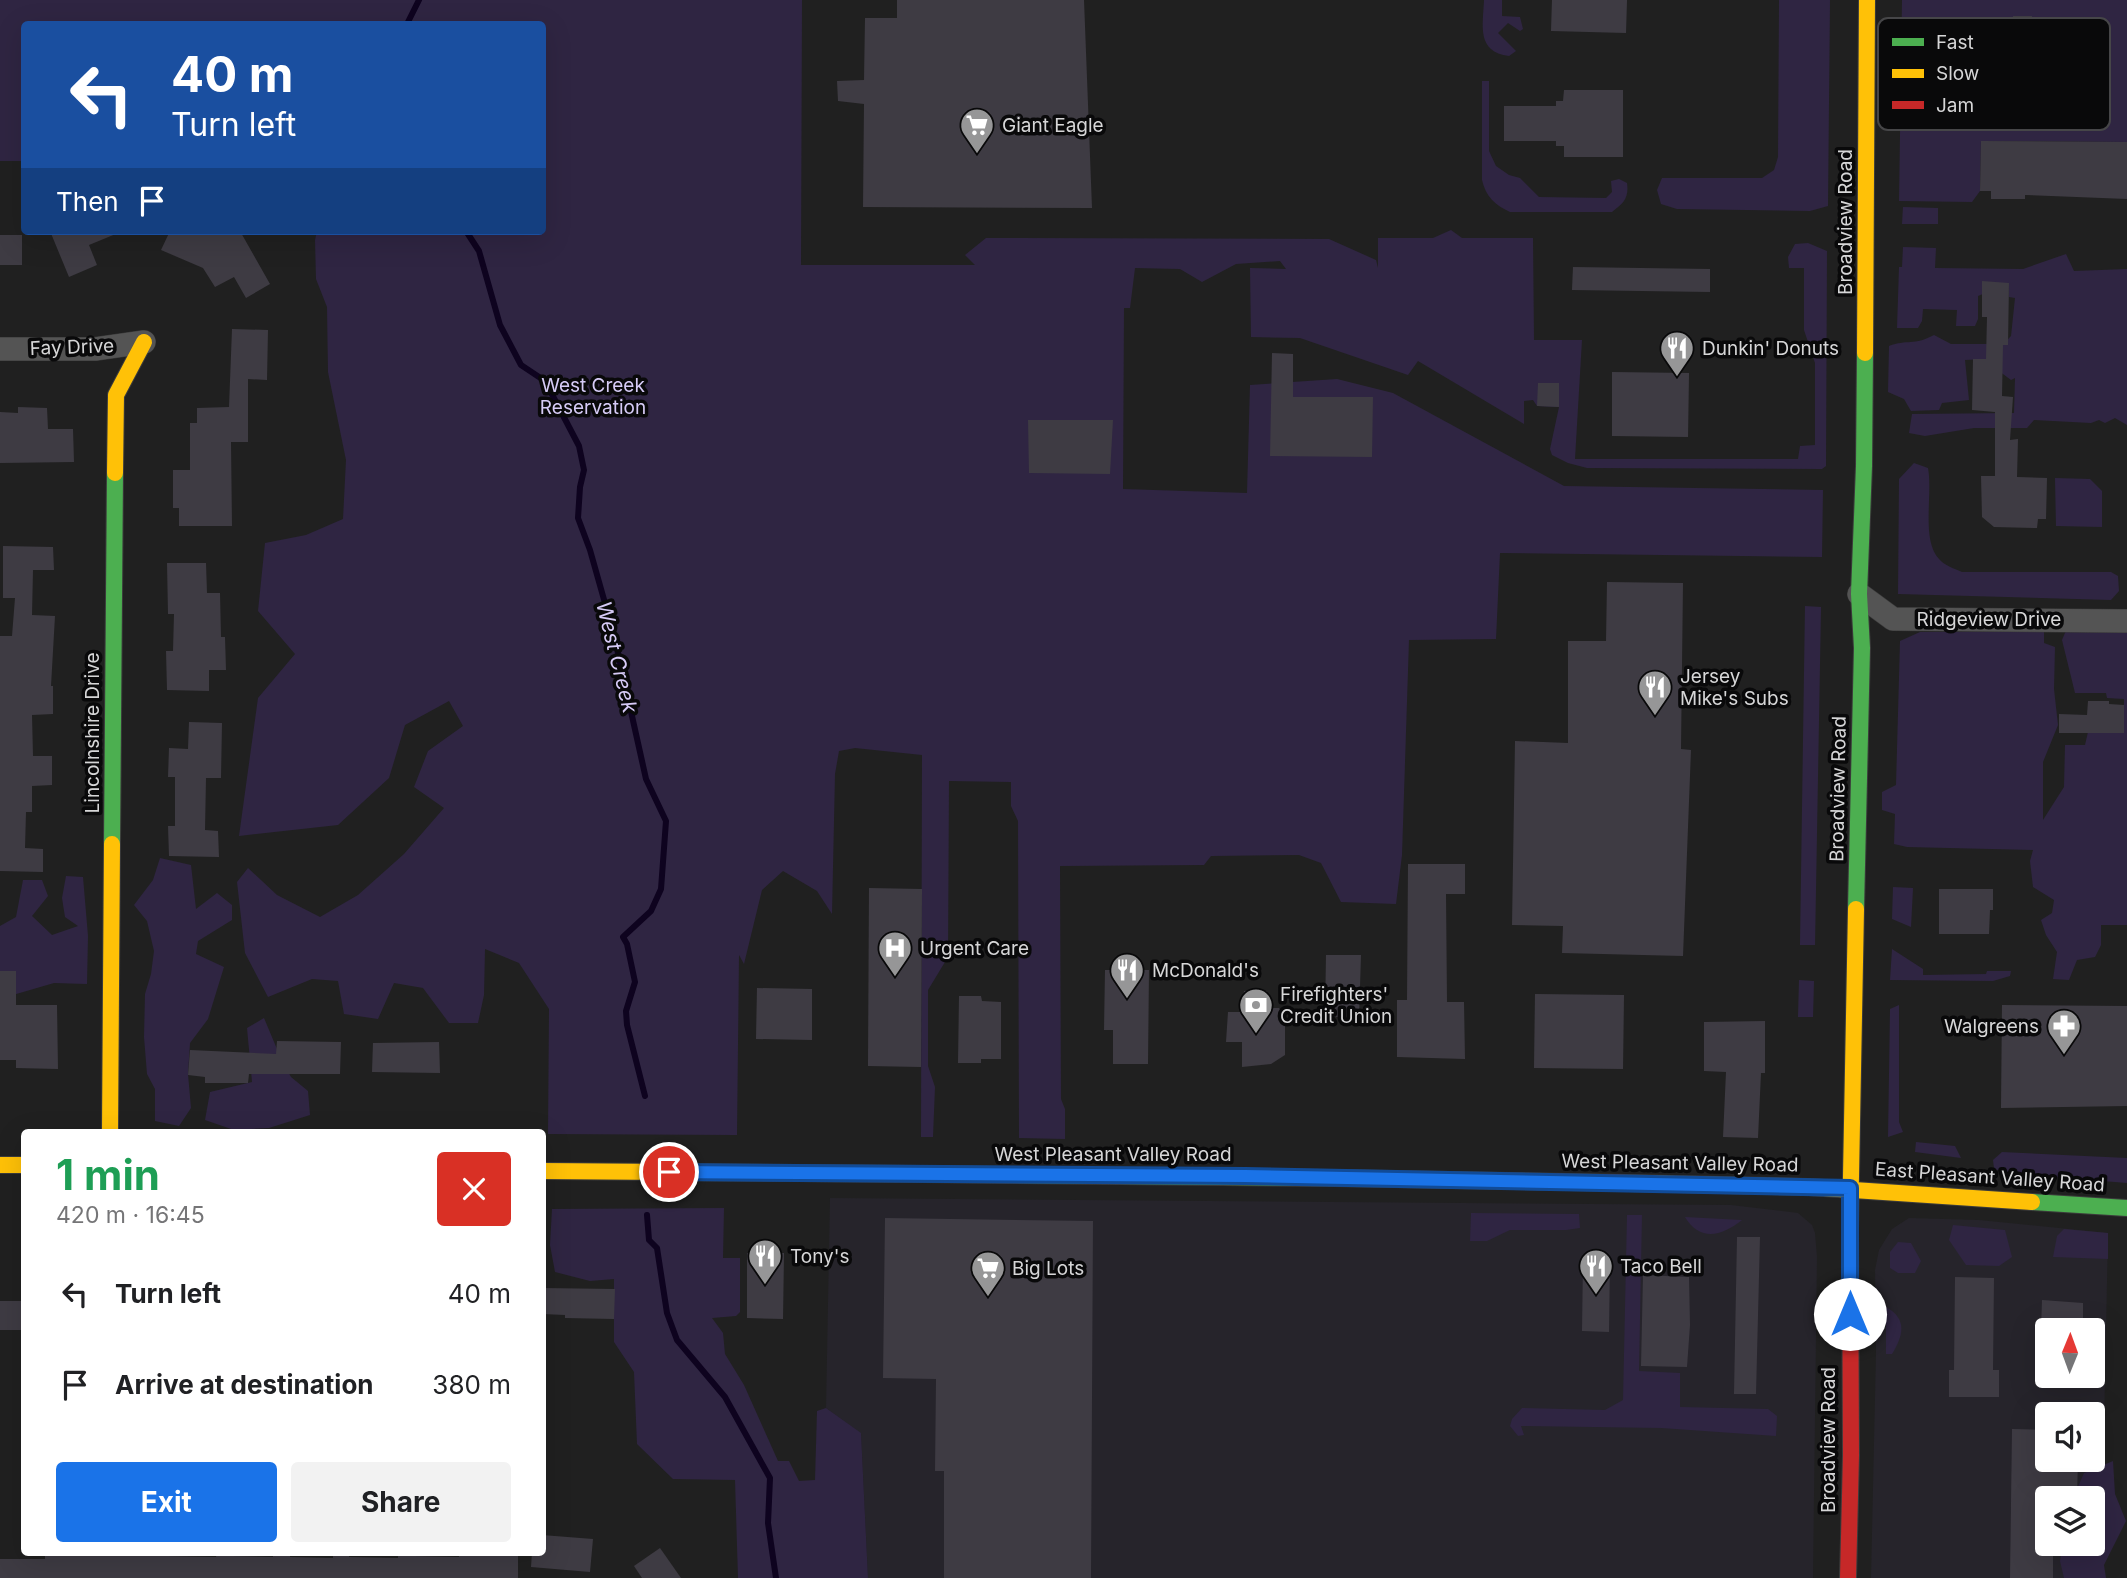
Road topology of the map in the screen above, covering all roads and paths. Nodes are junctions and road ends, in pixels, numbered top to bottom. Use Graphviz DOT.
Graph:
graph roads {
  1 [pos="1867,0"];
  2 [pos="144,342"];
  3 [pos="0,349"];
  4 [pos="1859,594"];
  5 [pos="2127,621"];
  6 [pos="110,1129"];
  7 [pos="0,1165"];
  8 [pos="21,1165"];
  9 [pos="546,1171"];
  10 [pos="1850,1188"];
  11 [pos="2127,1208"];
  12 [pos="1848,1578"];
  1 -- 4 [label="main road, Broadview Road"];
  2 -- 3 [label="street, Fay Drive"];
  2 -- 6 [label="main road, Lincolnshire Drive"];
  4 -- 5 [label="street, Ridgeview Drive"];
  4 -- 10 [label="main road, Broadview Road"];
  7 -- 8 [label="main road"];
  9 -- 10 [label="main road, West Pleasant Valley Road"];
  10 -- 11 [label="main road, East Pleasant Valley Road"];
  10 -- 12 [label="main road, Broadview Road"];
}
